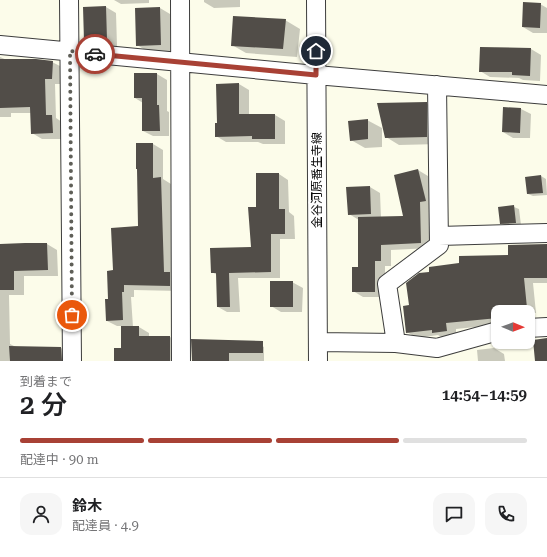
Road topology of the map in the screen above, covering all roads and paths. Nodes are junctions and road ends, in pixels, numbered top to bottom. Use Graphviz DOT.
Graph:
graph roads {
  1 [pos="69,0"];
  2 [pos="180,0"];
  3 [pos="316,0"];
  4 [pos="0,45"];
  5 [pos="70,51"];
  6 [pos="180,62"];
  7 [pos="316,75"];
  8 [pos="437,85"];
  9 [pos="547,95"];
  10 [pos="547,233"];
  11 [pos="439,236"];
  12 [pos="547,327"];
  13 [pos="535,328"];
  14 [pos="491,333"];
  15 [pos="318,342"];
  16 [pos="396,342"];
  17 [pos="72,361"];
  18 [pos="181,361"];
  19 [pos="318,361"];
  1 -- 5 [label="street"];
  2 -- 6 [label="street"];
  3 -- 7 [label="street, 金谷河原番生寺線"];
  4 -- 5 [label="street"];
  5 -- 6 [label="street"];
  5 -- 17 [label="street"];
  6 -- 7 [label="street"];
  6 -- 18 [label="street"];
  7 -- 8 [label="street"];
  7 -- 15 [label="street, 金谷河原番生寺線"];
  8 -- 9 [label="street"];
  8 -- 11 [label="street"];
  10 -- 11 [label="street"];
  11 -- 16 [label="street"];
  12 -- 13 [label="street"];
  14 -- 16 [label="street"];
  15 -- 16 [label="street"];
  15 -- 19 [label="street, 金谷河原番生寺線"];
}
